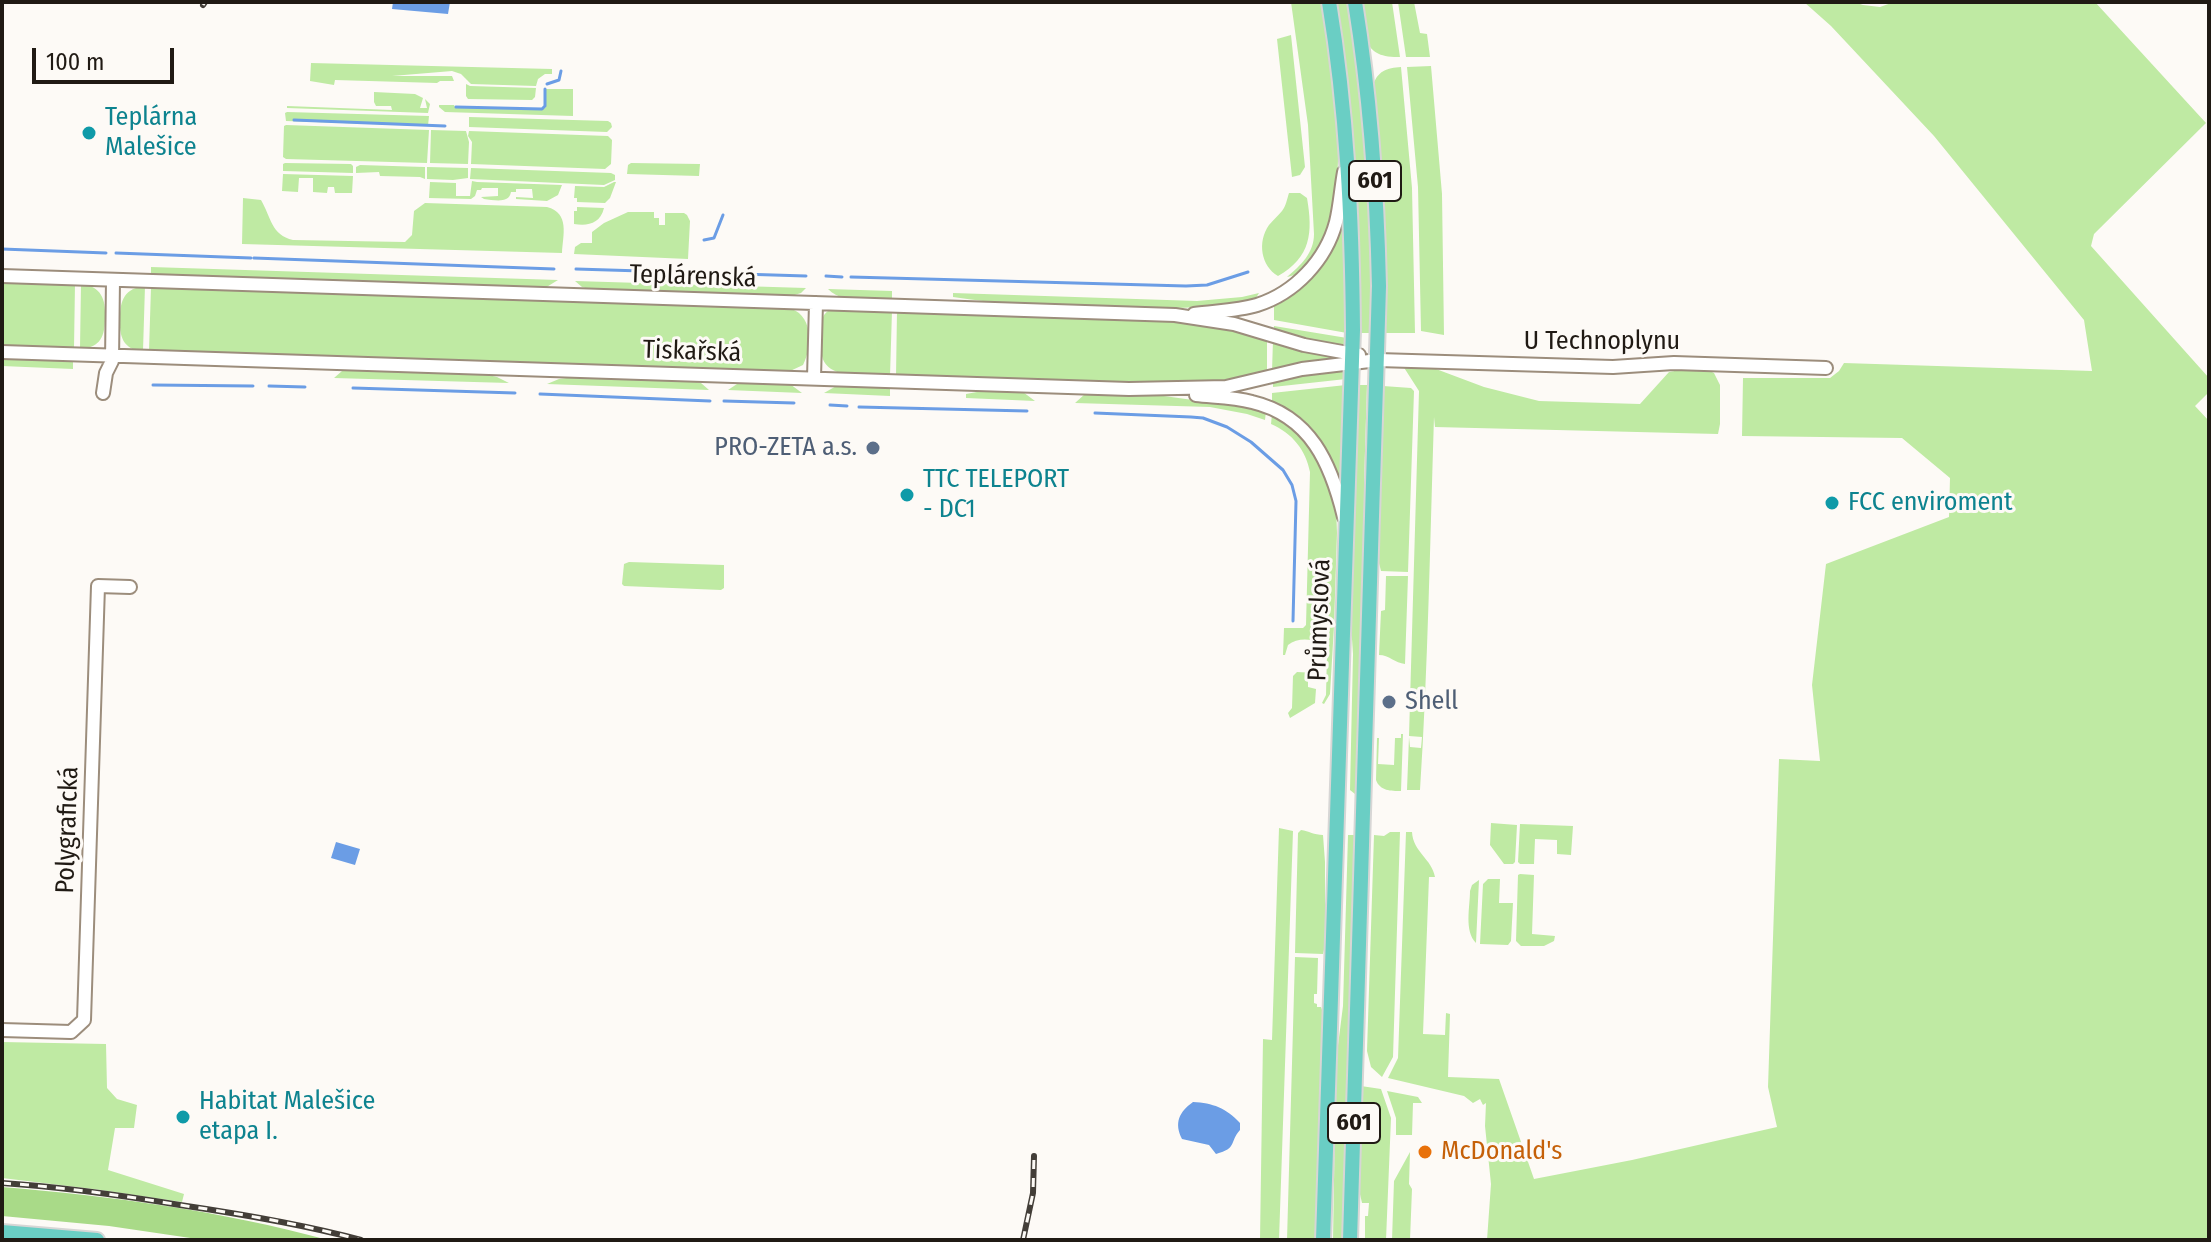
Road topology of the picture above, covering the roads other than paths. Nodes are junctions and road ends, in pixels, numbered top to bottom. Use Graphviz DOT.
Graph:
graph roads {
  1 [pos="1329,2"];
  2 [pos="1355,2"];
  3 [pos="1347,147"];
  4 [pos="2,276"];
  5 [pos="113,280"];
  6 [pos="816,303"];
  7 [pos="1175,315"];
  8 [pos="2,352"];
  9 [pos="112,356"];
  10 [pos="1352,359"];
  11 [pos="1378,360"];
  12 [pos="1826,368"];
  13 [pos="814,378"];
  14 [pos="1129,389"];
  15 [pos="103,393"];
  16 [pos="1347,526"];
  17 [pos="130,587"];
  18 [pos="2,1030"];
  19 [pos="2,1232"];
  20 [pos="75,1239"];
  21 [pos="97,1240"];
  22 [pos="1323,1240"];
  23 [pos="1350,1240"];
  1 -- 3 [label="main road, Průmyslová / 601"];
  2 -- 11 [label="main road, Průmyslová / 601"];
  3 -- 7 [label="street"];
  3 -- 10 [label="main road, Průmyslová / 601"];
  4 -- 5 [label="street, Teplárenská"];
  5 -- 6 [label="street, Teplárenská"];
  5 -- 9 [label="street"];
  6 -- 7 [label="street, Teplárenská"];
  6 -- 13 [label="street"];
  7 -- 10 [label="street, Teplárenská"];
  8 -- 9 [label="street, Tiskařská"];
  9 -- 13 [label="street, Tiskařská"];
  9 -- 15 [label="street"];
  10 -- 11 [label="street, Teplárenská"];
  10 -- 14 [label="street, Tiskařská"];
  10 -- 16 [label="main road, Průmyslová / 601"];
  11 -- 12 [label="street, U Technoplynu"];
  11 -- 23 [label="main road, Průmyslová / 601"];
  13 -- 14 [label="street, Tiskařská"];
  14 -- 16 [label="street"];
  16 -- 22 [label="main road, Průmyslová / 601"];
  17 -- 18 [label="street, Polygrafická"];
  19 -- 20 [label="main road"];
  20 -- 21 [label="main road"];
}
